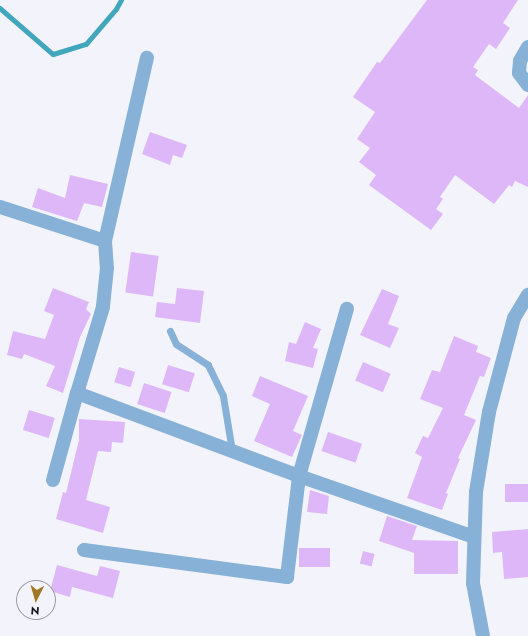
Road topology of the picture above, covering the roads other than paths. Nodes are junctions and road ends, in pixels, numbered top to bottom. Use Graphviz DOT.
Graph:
graph roads {
  1 [pos="528,47"];
  2 [pos="147,58"];
  3 [pos="528,85"];
  4 [pos="0,207"];
  5 [pos="105,241"];
  6 [pos="528,295"];
  7 [pos="347,310"];
  8 [pos="170,331"];
  9 [pos="77,393"];
  10 [pos="232,451"];
  11 [pos="299,476"];
  12 [pos="53,480"];
  13 [pos="474,537"];
  14 [pos="84,550"];
  15 [pos="483,636"];
  1 -- 3 [label="street"];
  2 -- 5 [label="street"];
  4 -- 5 [label="street"];
  5 -- 9 [label="street"];
  6 -- 13 [label="street"];
  7 -- 11 [label="street"];
  8 -- 10 [label="lane"];
  9 -- 10 [label="street"];
  9 -- 12 [label="street"];
  10 -- 11 [label="street"];
  11 -- 13 [label="street"];
  11 -- 14 [label="street"];
  13 -- 15 [label="street"];
}
